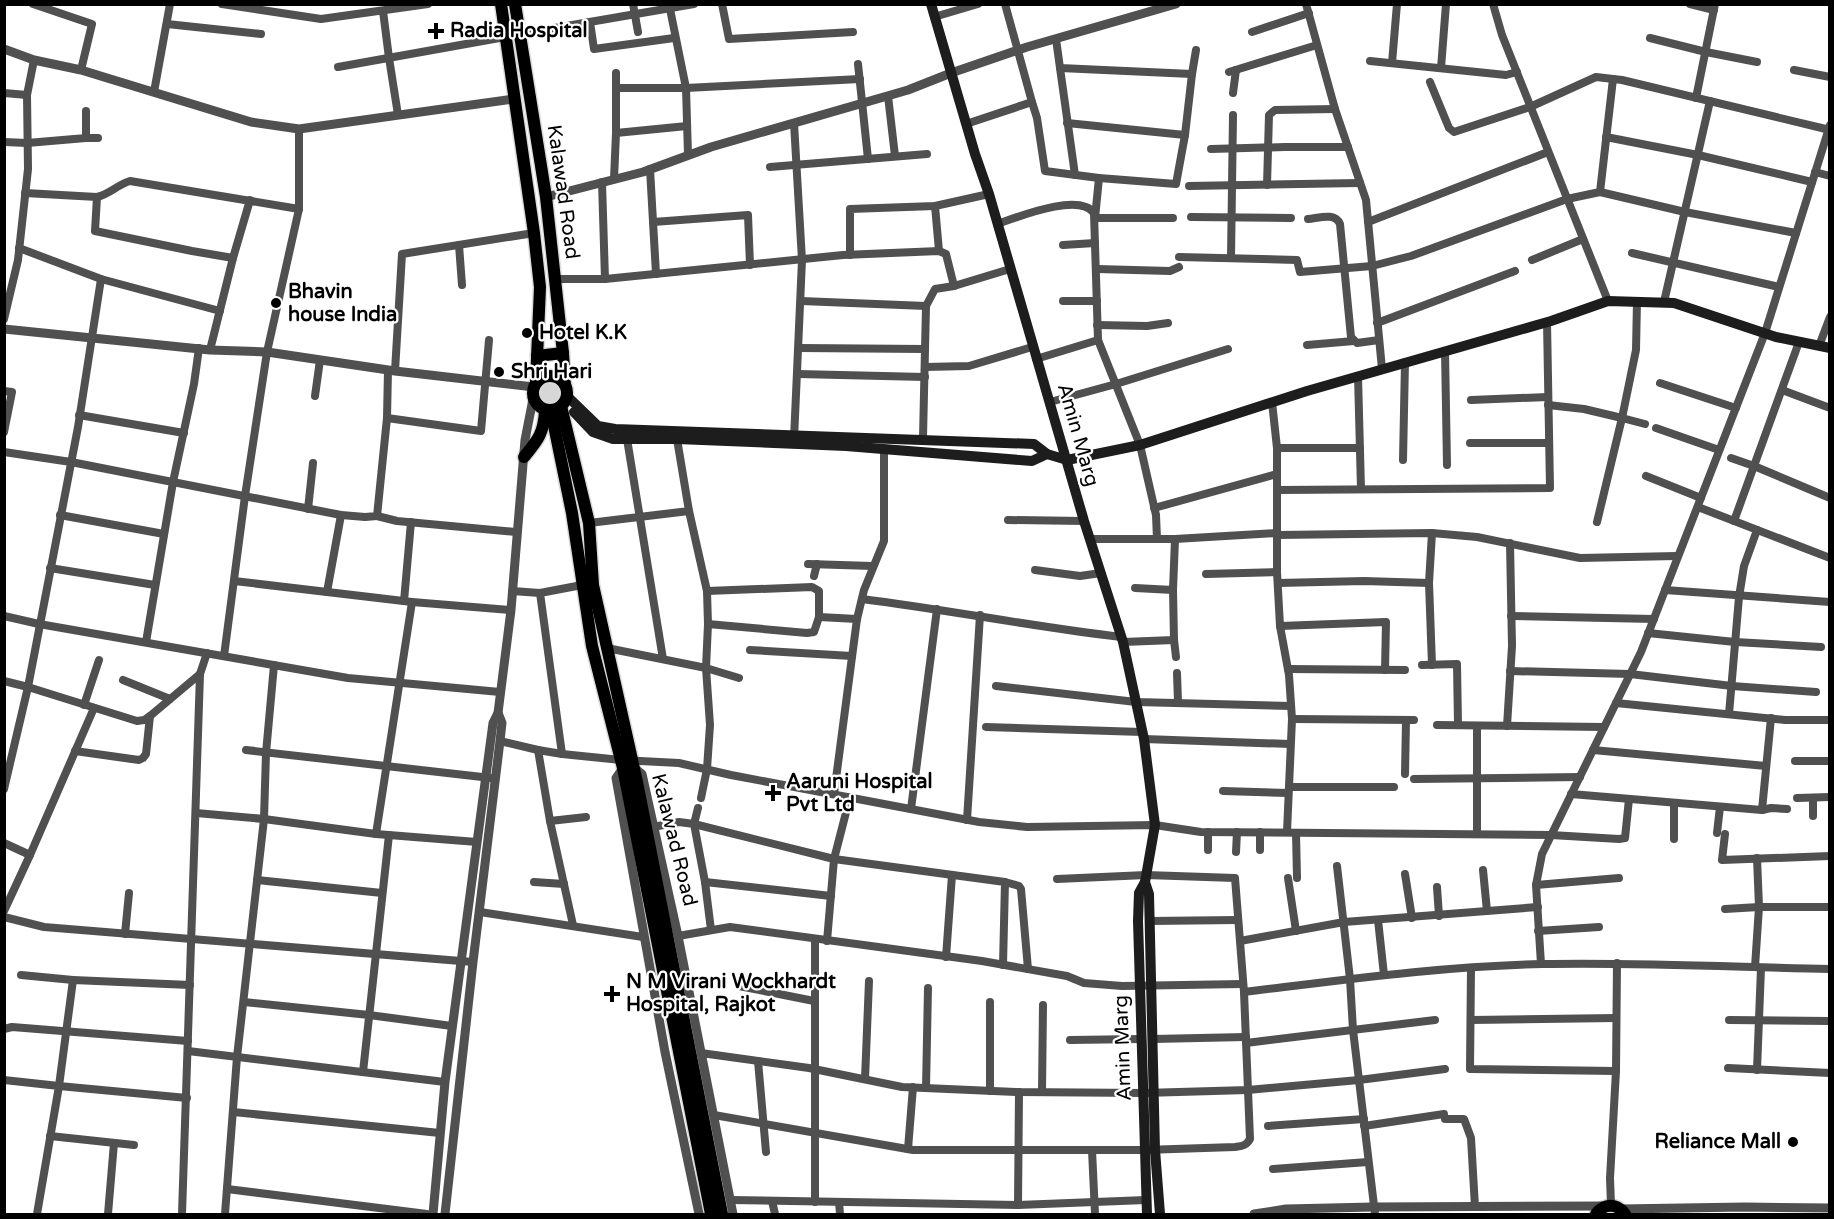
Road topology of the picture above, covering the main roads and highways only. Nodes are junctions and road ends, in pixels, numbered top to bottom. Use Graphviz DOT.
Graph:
graph roads {
  1 [pos="501,4"];
  2 [pos="515,4"];
  3 [pos="931,4"];
  4 [pos="1824,347"];
  5 [pos="563,353"];
  6 [pos="537,356"];
  7 [pos="534,389"];
  8 [pos="559,402"];
  9 [pos="794,440"];
  10 [pos="1047,454"];
  11 [pos="524,457"];
  12 [pos="1067,460"];
  13 [pos="628,769"];
  14 [pos="1145,879"];
  15 [pos="1147,1039"];
  16 [pos="1150,1150"];
  17 [pos="711,1215"];
  18 [pos="722,1215"];
  19 [pos="1147,1215"];
  20 [pos="1160,1215"];
  1 -- 6 [label="main road, Kalawad Road"];
  2 -- 5 [label="main road, Kalawad Road"];
  3 -- 12 [label="main road, Amin Marg"];
  4 -- 12 [label="main road"];
  5 -- 6 [label="main road"];
  5 -- 8 [label="main road, Kalawad Road"];
  6 -- 7 [label="main road, Kalawad Road"];
  7 -- 8 [label="main road"];
  7 -- 8 [label="main road"];
  8 -- 9 [label="main road"];
  8 -- 9 [label="main road"];
  8 -- 11 [label="main road"];
  8 -- 13 [label="main road, Kalawad Road"];
  8 -- 13 [label="main road, Kalawad Road"];
  9 -- 10 [label="main road"];
  9 -- 10 [label="main road"];
  10 -- 12 [label="main road"];
  12 -- 14 [label="main road, Amin Marg"];
  13 -- 17 [label="main road"];
  13 -- 18 [label="main road"];
  14 -- 15 [label="main road, Amin Marg"];
  14 -- 15 [label="main road, Amin Marg"];
  15 -- 16 [label="main road, Amin Marg"];
  16 -- 19 [label="main road, Amin Marg"];
  16 -- 20 [label="main road, Amin Marg"];
}
